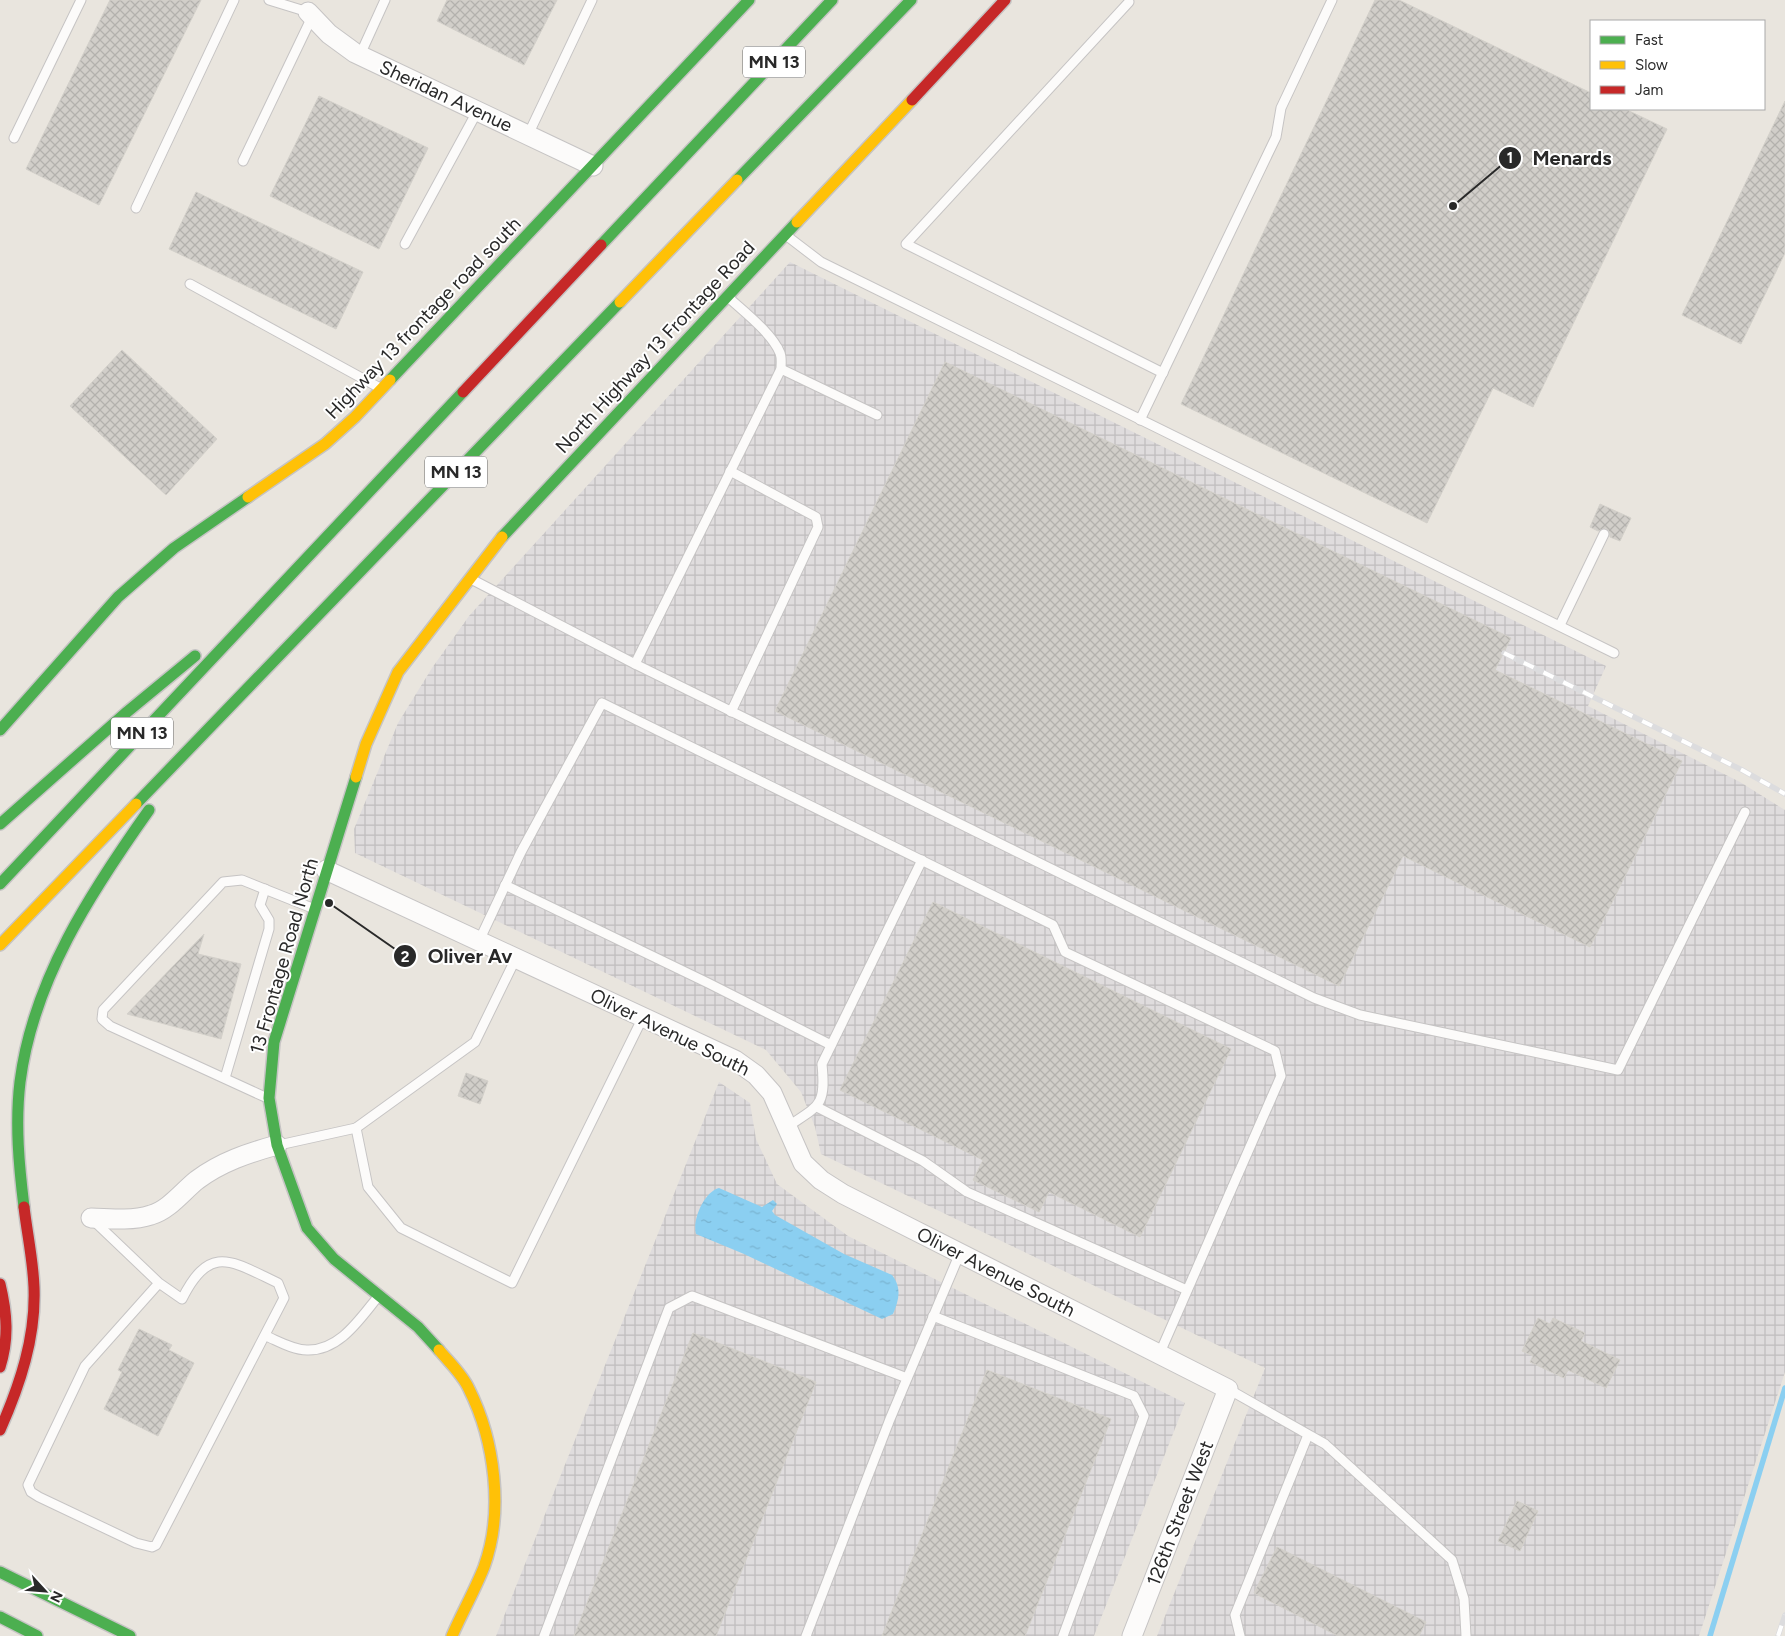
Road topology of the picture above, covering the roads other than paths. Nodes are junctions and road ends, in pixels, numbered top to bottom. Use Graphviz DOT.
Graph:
graph roads {
  1 [pos="80,0"];
  2 [pos="234,0"];
  3 [pos="269,0"];
  4 [pos="385,0"];
  5 [pos="592,0"];
  6 [pos="749,0"];
  7 [pos="832,0"];
  8 [pos="911,0"];
  9 [pos="1005,0"];
  10 [pos="1332,0"];
  11 [pos="1129,1"];
  12 [pos="310,14"];
  13 [pos="360,55"];
  14 [pos="478,110"];
  15 [pos="528,134"];
  16 [pos="14,138"];
  17 [pos="242,161"];
  18 [pos="593,166"];
  19 [pos="136,208"];
  20 [pos="785,234"];
  21 [pos="405,244"];
  22 [pos="190,284"];
  23 [pos="727,296"];
  24 [pos="781,369"];
  25 [pos="1163,373"];
  26 [pos="382,389"];
  27 [pos="877,414"];
  28 [pos="1140,420"];
  29 [pos="730,472"];
  30 [pos="1604,534"];
  31 [pos="469,578"];
  32 [pos="285,582"];
  33 [pos="1560,626"];
  34 [pos="1614,653"];
  35 [pos="635,664"];
  36 [pos="261,674"];
  37 [pos="731,712"];
  38 [pos="0,730"];
  39 [pos="366,744"];
  40 [pos="1745,812"];
  41 [pos="0,824"];
  42 [pos="922,860"];
  43 [pos="326,870"];
  44 [pos="0,884"];
  45 [pos="506,885"];
  46 [pos="265,889"];
  47 [pos="314,909"];
  48 [pos="479,941"];
  49 [pos="0,945"];
  50 [pos="516,958"];
  51 [pos="643,1017"];
  52 [pos="831,1046"];
  53 [pos="225,1078"];
  54 [pos="269,1098"];
  55 [pos="817,1107"];
  56 [pos="787,1127"];
  57 [pos="356,1128"];
  58 [pos="276,1145"];
  59 [pos="91,1218"];
  60 [pos="960,1253"];
  61 [pos="159,1282"];
  62 [pos="0,1284"];
  63 [pos="1187,1290"];
  64 [pos="378,1296"];
  65 [pos="933,1316"];
  66 [pos="266,1336"];
  67 [pos="1159,1355"];
  68 [pos="0,1367"];
  69 [pos="907,1378"];
  70 [pos="1228,1389"];
  71 [pos="0,1430"];
  72 [pos="1308,1435"];
  73 [pos="0,1572"];
  74 [pos="0,1617"];
  75 [pos="37,1636"];
  76 [pos="130,1636"];
  77 [pos="452,1636"];
  78 [pos="544,1636"];
  79 [pos="806,1636"];
  80 [pos="1063,1636"];
  81 [pos="1132,1636"];
  82 [pos="1240,1636"];
  83 [pos="1466,1636"];
  1 -- 16 [label="lane"];
  2 -- 19 [label="lane"];
  3 -- 12 [label="lane"];
  4 -- 13 [label="lane"];
  5 -- 15 [label="lane"];
  6 -- 18 [label="main road, Highway 13 frontage road south"];
  7 -- 32 [label="main road, MN 13"];
  8 -- 36 [label="main road, MN 13"];
  9 -- 20 [label="main road, North Highway 13 Frontage Road"];
  10 -- 25 [label="lane"];
  11 -- 25 [label="lane"];
  12 -- 13 [label="street, Sheridan Avenue"];
  12 -- 17 [label="lane"];
  13 -- 14 [label="street, Sheridan Avenue"];
  14 -- 15 [label="street, Sheridan Avenue"];
  14 -- 21 [label="lane"];
  15 -- 18 [label="street, Sheridan Avenue"];
  18 -- 26 [label="main road, Highway 13 frontage road south"];
  20 -- 23 [label="main road, North Highway 13 Frontage Road"];
  20 -- 28 [label="lane"];
  22 -- 26 [label="lane"];
  23 -- 24 [label="lane"];
  23 -- 31 [label="main road, North Highway 13 Frontage Road"];
  24 -- 27 [label="lane"];
  24 -- 29 [label="lane"];
  25 -- 28 [label="lane"];
  26 -- 38 [label="main road, Highway 13 frontage road south"];
  28 -- 33 [label="lane"];
  29 -- 35 [label="lane"];
  29 -- 37 [label="lane"];
  30 -- 33 [label="lane"];
  31 -- 35 [label="lane"];
  31 -- 39 [label="main road, North Highway 13 Frontage Road"];
  32 -- 41 [label="main road"];
  32 -- 44 [label="main road, MN 13"];
  33 -- 34 [label="lane"];
  35 -- 37 [label="lane"];
  36 -- 49 [label="main road, MN 13"];
  36 -- 71 [label="main road"];
  37 -- 40 [label="lane"];
  39 -- 43 [label="main road, 13 Frontage Road North"];
  42 -- 45 [label="lane"];
  42 -- 52 [label="lane"];
  42 -- 63 [label="lane"];
  43 -- 47 [label="main road, 13 Frontage Road North"];
  43 -- 48 [label="street, Oliver Avenue South"];
  45 -- 48 [label="lane"];
  45 -- 52 [label="lane"];
  46 -- 47 [label="lane"];
  46 -- 53 [label="lane"];
  46 -- 53 [label="lane"];
  47 -- 54 [label="main road, 13 Frontage Road North"];
  48 -- 50 [label="street, Oliver Avenue South"];
  50 -- 51 [label="street, Oliver Avenue South"];
  50 -- 57 [label="lane"];
  51 -- 56 [label="street, Oliver Avenue South"];
  51 -- 57 [label="lane"];
  52 -- 55 [label="lane"];
  53 -- 54 [label="lane"];
  54 -- 58 [label="main road, 13 Frontage Road North"];
  55 -- 56 [label="lane"];
  55 -- 63 [label="lane"];
  56 -- 60 [label="street, Oliver Avenue South"];
  57 -- 58 [label="lane"];
  58 -- 59 [label="street"];
  58 -- 64 [label="main road, 13 Frontage Road North"];
  59 -- 61 [label="lane"];
  60 -- 65 [label="lane"];
  60 -- 67 [label="street, Oliver Avenue South"];
  61 -- 66 [label="lane"];
  61 -- 66 [label="lane"];
  62 -- 68 [label="main road"];
  63 -- 67 [label="lane"];
  64 -- 66 [label="lane"];
  64 -- 77 [label="main road, 13 Frontage Road North"];
  65 -- 69 [label="lane"];
  65 -- 80 [label="lane"];
  67 -- 70 [label="street, Oliver Avenue South"];
  69 -- 78 [label="lane"];
  69 -- 79 [label="lane"];
  70 -- 72 [label="lane"];
  70 -- 81 [label="street, 126th Street West"];
  72 -- 82 [label="lane"];
  72 -- 83 [label="lane"];
  73 -- 76 [label="main road"];
  74 -- 75 [label="main road"];
}
